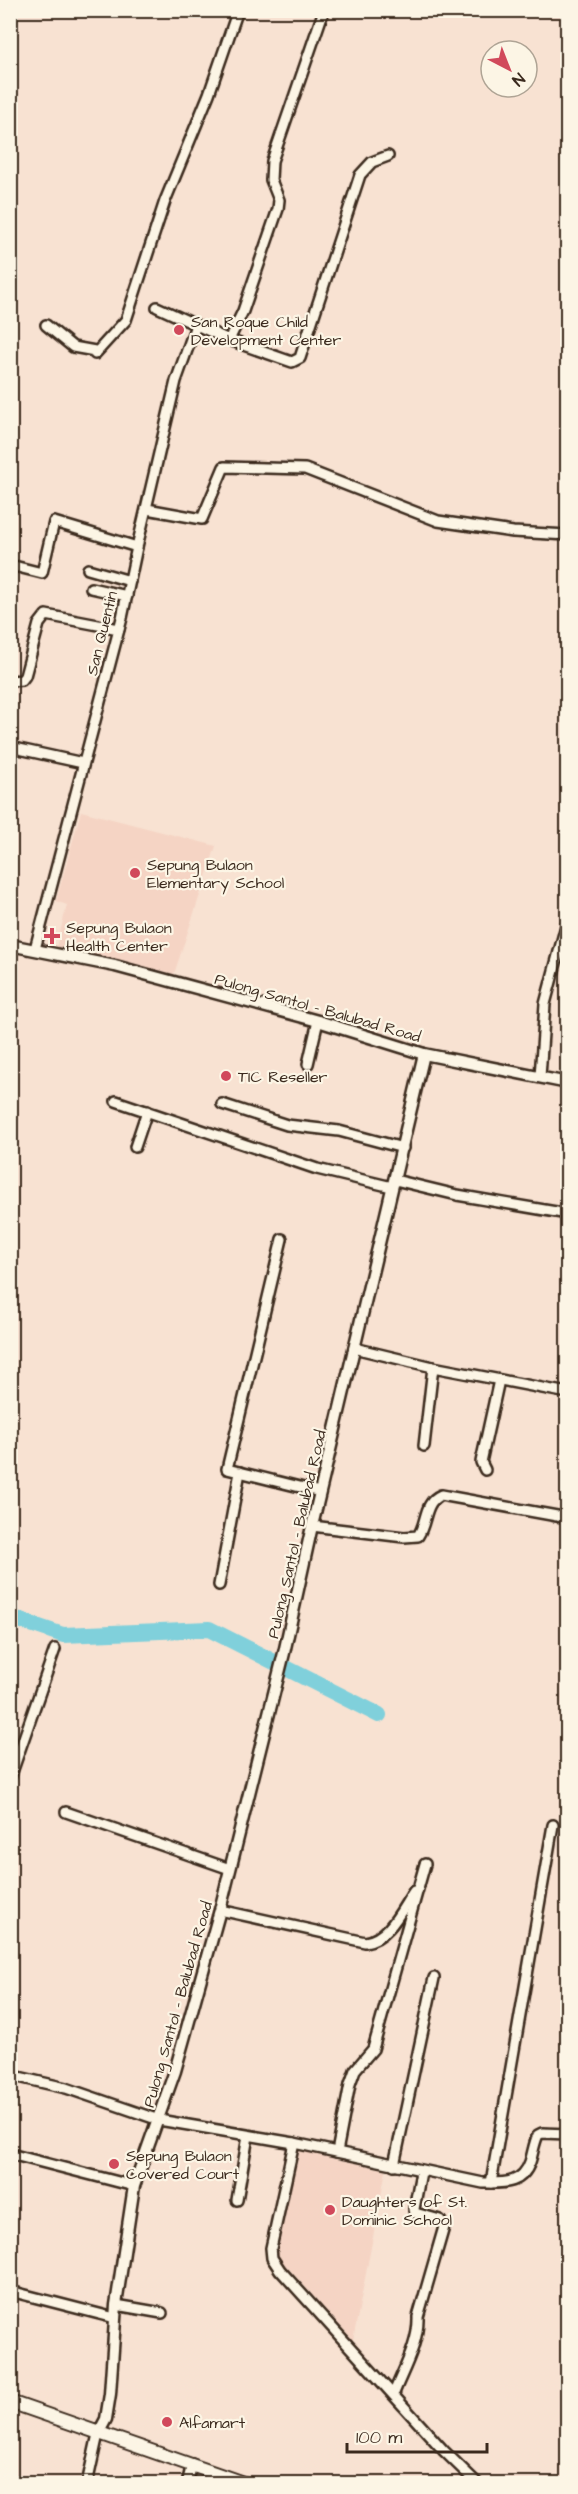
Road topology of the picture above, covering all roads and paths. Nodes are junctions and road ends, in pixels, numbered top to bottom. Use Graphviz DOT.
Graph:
graph roads {
  1 [pos="238,10"];
  2 [pos="324,10"];
  3 [pos="388,156"];
  4 [pos="157,307"];
  5 [pos="46,325"];
  6 [pos="196,325"];
  7 [pos="229,340"];
  8 [pos="147,509"];
  9 [pos="567,535"];
  10 [pos="137,547"];
  11 [pos="10,565"];
  12 [pos="88,569"];
  13 [pos="130,581"];
  14 [pos="92,588"];
  15 [pos="127,596"];
  16 [pos="119,629"];
  17 [pos="10,681"];
  18 [pos="10,747"];
  19 [pos="83,763"];
  20 [pos="567,918"];
  21 [pos="10,945"];
  22 [pos="35,949"];
  23 [pos="318,1021"];
  24 [pos="424,1054"];
  25 [pos="308,1064"];
  26 [pos="540,1077"];
  27 [pos="567,1083"];
  28 [pos="116,1101"];
  29 [pos="222,1104"];
  30 [pos="147,1111"];
  31 [pos="135,1147"];
  32 [pos="403,1148"];
  33 [pos="393,1183"];
  34 [pos="567,1214"];
  35 [pos="282,1239"];
  36 [pos="354,1348"];
  37 [pos="433,1367"];
  38 [pos="498,1380"];
  39 [pos="567,1393"];
  40 [pos="424,1446"];
  41 [pos="485,1470"];
  42 [pos="240,1472"];
  43 [pos="320,1492"];
  44 [pos="567,1518"];
  45 [pos="312,1526"];
  46 [pos="219,1585"];
  47 [pos="55,1648"];
  48 [pos="10,1778"];
  49 [pos="66,1812"];
  50 [pos="553,1825"];
  51 [pos="425,1864"];
  52 [pos="230,1869"];
  53 [pos="419,1884"];
  54 [pos="220,1910"];
  55 [pos="434,1978"];
  56 [pos="10,2075"];
  57 [pos="159,2120"];
  58 [pos="567,2134"];
  59 [pos="248,2136"];
  60 [pos="294,2143"];
  61 [pos="337,2152"];
  62 [pos="10,2154"];
  63 [pos="394,2165"];
  64 [pos="421,2172"];
  65 [pos="491,2183"];
  66 [pos="134,2186"];
  67 [pos="237,2200"];
  68 [pos="10,2291"];
  69 [pos="116,2305"];
  70 [pos="162,2313"];
  71 [pos="116,2319"];
  72 [pos="394,2393"];
  73 [pos="10,2402"];
  74 [pos="98,2434"];
  75 [pos="192,2464"];
  76 [pos="87,2484"];
  77 [pos="187,2484"];
  78 [pos="246,2484"];
  79 [pos="478,2484"];
  1 -- 5 [label="street"];
  2 -- 7 [label="street"];
  3 -- 7 [label="street"];
  4 -- 6 [label="street"];
  6 -- 7 [label="street"];
  6 -- 8 [label="street, San Quentin"];
  8 -- 9 [label="street"];
  8 -- 10 [label="street, San Quentin"];
  10 -- 11 [label="street"];
  10 -- 13 [label="street, San Quentin"];
  12 -- 13 [label="street"];
  13 -- 15 [label="street, San Quentin"];
  14 -- 15 [label="street"];
  15 -- 16 [label="street, San Quentin"];
  16 -- 17 [label="street"];
  16 -- 19 [label="street, San Quentin"];
  18 -- 19 [label="street"];
  19 -- 22 [label="street, San Quentin"];
  20 -- 26 [label="street"];
  21 -- 22 [label="street, Pulong Santol - Balubad Road"];
  22 -- 23 [label="street, Pulong Santol - Balubad Road"];
  23 -- 24 [label="street, Pulong Santol - Balubad Road"];
  23 -- 25 [label="street"];
  24 -- 26 [label="street"];
  24 -- 32 [label="street, Pulong Santol - Balubad Road"];
  26 -- 27 [label="street"];
  28 -- 30 [label="street"];
  29 -- 32 [label="street"];
  30 -- 31 [label="street"];
  30 -- 33 [label="street"];
  32 -- 33 [label="street, Pulong Santol - Balubad Road"];
  33 -- 34 [label="street"];
  33 -- 36 [label="street, Pulong Santol - Balubad Road"];
  35 -- 42 [label="street"];
  36 -- 37 [label="street"];
  36 -- 43 [label="street, Pulong Santol - Balubad Road"];
  37 -- 38 [label="street"];
  37 -- 40 [label="street"];
  38 -- 39 [label="street"];
  38 -- 41 [label="street"];
  42 -- 43 [label="street"];
  42 -- 46 [label="street"];
  43 -- 45 [label="street, Pulong Santol - Balubad Road"];
  44 -- 45 [label="street"];
  45 -- 52 [label="street, Pulong Santol - Balubad Road"];
  47 -- 48 [label="street"];
  49 -- 52 [label="street"];
  50 -- 65 [label="street"];
  51 -- 53 [label="street"];
  52 -- 54 [label="street, Pulong Santol - Balubad Road"];
  53 -- 54 [label="street"];
  53 -- 61 [label="street"];
  54 -- 57 [label="street, Pulong Santol - Balubad Road"];
  55 -- 63 [label="street"];
  56 -- 57 [label="street"];
  57 -- 59 [label="street"];
  57 -- 66 [label="street, Pulong Santol - Balubad Road"];
  58 -- 65 [label="street"];
  59 -- 60 [label="street"];
  59 -- 67 [label="street"];
  60 -- 61 [label="street"];
  60 -- 72 [label="street"];
  61 -- 63 [label="street"];
  62 -- 66 [label="street"];
  63 -- 64 [label="street"];
  64 -- 65 [label="street"];
  64 -- 72 [label="street"];
  66 -- 69 [label="street, Pulong Santol - Balubad Road"];
  68 -- 71 [label="street"];
  69 -- 70 [label="street"];
  69 -- 71 [label="street, Pulong Santol - Balubad Road"];
  71 -- 74 [label="street, Pulong Santol - Balubad Road"];
  72 -- 79 [label="street"];
  73 -- 74 [label="main road"];
  74 -- 75 [label="main road"];
  74 -- 76 [label="street"];
  75 -- 77 [label="street"];
  75 -- 78 [label="main road"];
}
